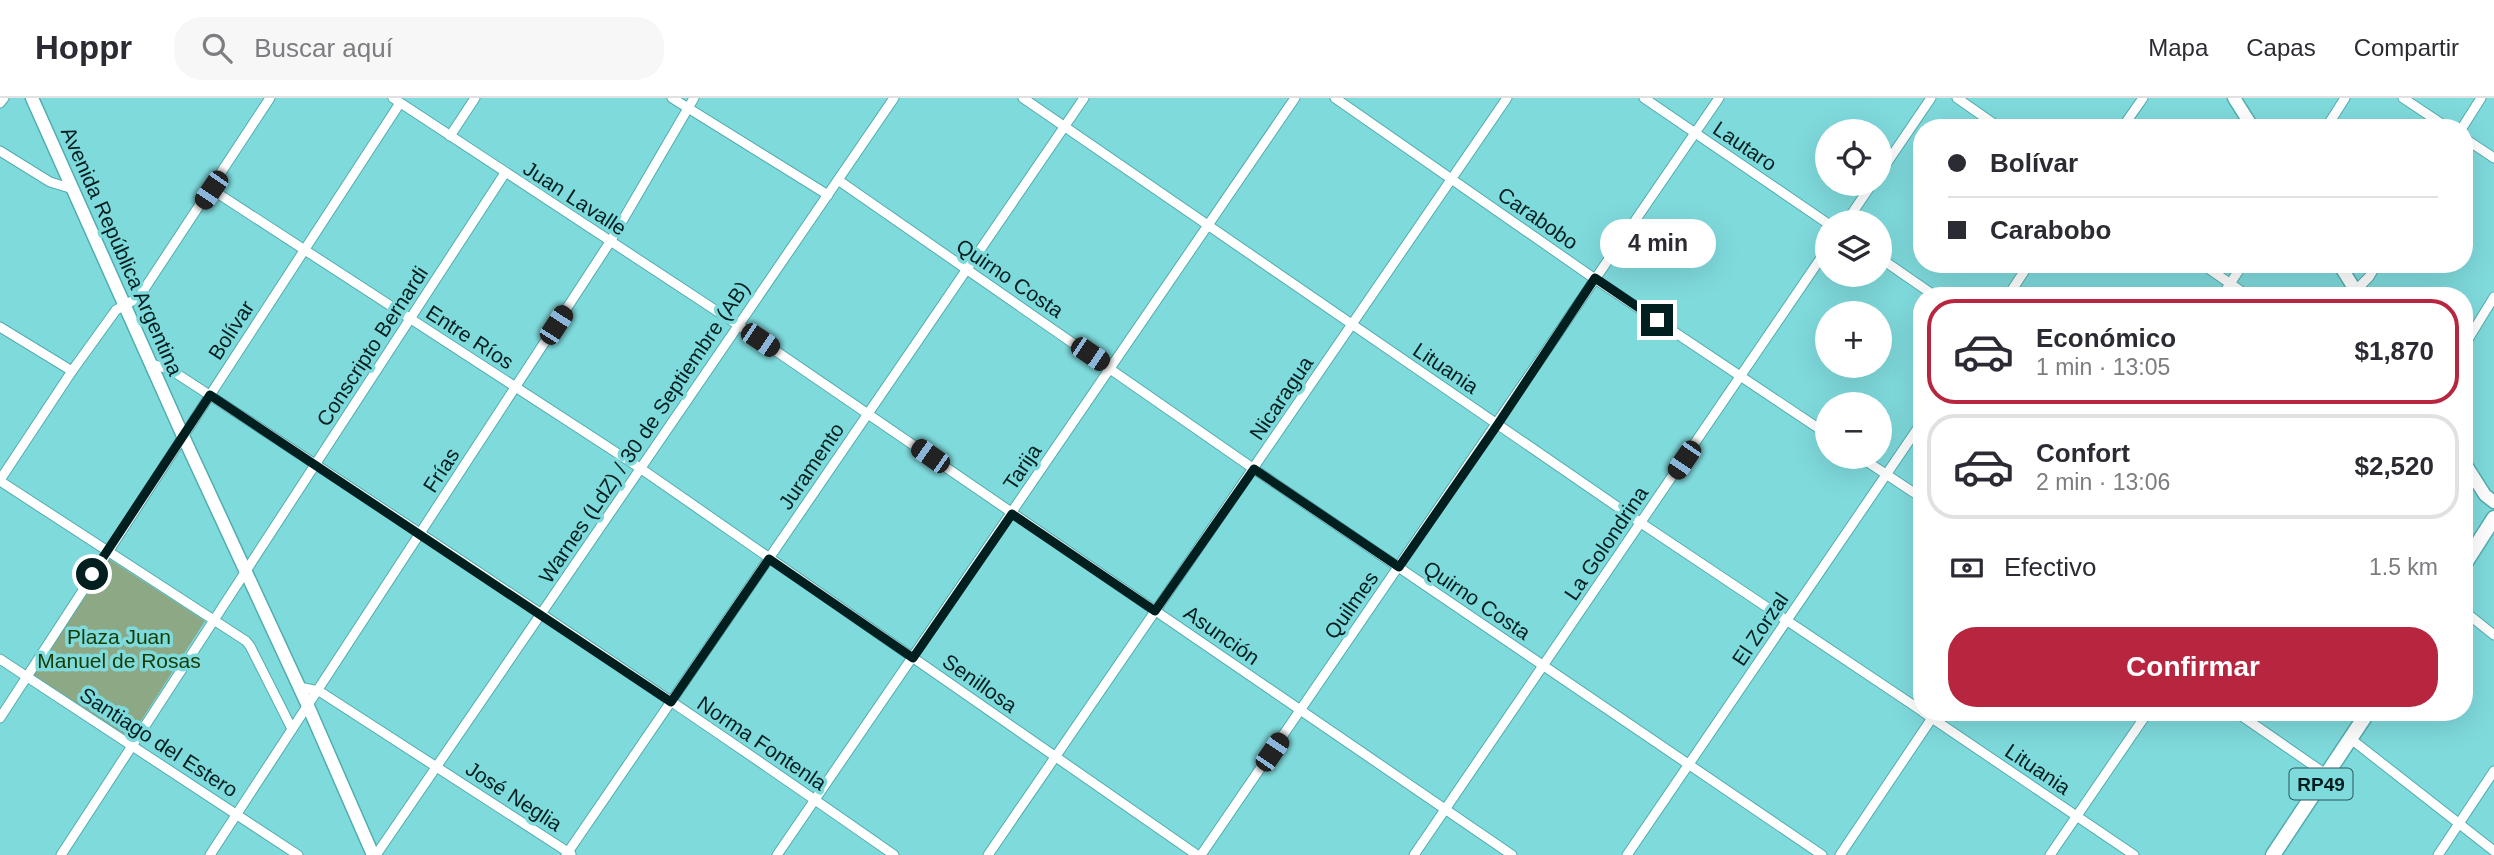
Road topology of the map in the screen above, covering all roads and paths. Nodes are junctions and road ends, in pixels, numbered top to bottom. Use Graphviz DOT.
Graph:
graph roads {
  1 [pos="4,98"];
  2 [pos="32,98"];
  3 [pos="270,98"];
  4 [pos="475,98"];
  5 [pos="672,98"];
  6 [pos="694,98"];
  7 [pos="894,98"];
  8 [pos="1023,98"];
  9 [pos="1084,98"];
  10 [pos="1294,98"];
  11 [pos="1335,98"];
  12 [pos="1507,98"];
  13 [pos="1644,98"];
  14 [pos="1719,98"];
  15 [pos="1931,98"];
  16 [pos="1957,98"];
  17 [pos="2143,98"];
  18 [pos="2234,98"];
  19 [pos="2345,98"];
  20 [pos="2403,98"];
  21 [pos="2482,98"];
  22 [pos="397,100"];
  23 [pos="0,103"];
  24 [pos="687,108"];
  25 [pos="1917,119"];
  26 [pos="1987,119"];
  27 [pos="2128,119"];
  28 [pos="2247,119"];
  29 [pos="2332,119"];
  30 [pos="2434,119"];
  31 [pos="2468,119"];
  32 [pos="1913,124"];
  33 [pos="1065,127"];
  34 [pos="1696,134"];
  35 [pos="450,136"];
  36 [pos="2473,144"];
  37 [pos="0,151"];
  38 [pos="1892,155"];
  39 [pos="2494,158"];
  40 [pos="505,173"];
  41 [pos="1452,179"];
  42 [pos="838,180"];
  43 [pos="73,189"];
  44 [pos="211,190"];
  45 [pos="828,195"];
  46 [pos="1815,215"];
  47 [pos="1208,225"];
  48 [pos="610,242"];
  49 [pos="305,249"];
  50 [pos="1892,266"];
  51 [pos="1815,267"];
  52 [pos="965,269"];
  53 [pos="2215,273"];
  54 [pos="2237,273"];
  55 [pos="1595,278"];
  56 [pos="2230,283"];
  57 [pos="1922,287"];
  58 [pos="2228,287"];
  59 [pos="2236,287"];
  60 [pos="2494,298"];
  61 [pos="126,306"];
  62 [pos="411,320"];
  63 [pos="738,325"];
  64 [pos="1352,325"];
  65 [pos="0,327"];
  66 [pos="2473,332"];
  67 [pos="152,365"];
  68 [pos="1111,368"];
  69 [pos="72,371"];
  70 [pos="1741,376"];
  71 [pos="516,387"];
  72 [pos="210,395"];
  73 [pos="868,414"];
  74 [pos="1498,424"];
  75 [pos="1815,426"];
  76 [pos="1913,435"];
  77 [pos="183,436"];
  78 [pos="315,465"];
  79 [pos="640,468"];
  80 [pos="1254,469"];
  81 [pos="1878,469"];
  82 [pos="1886,474"];
  83 [pos="2473,477"];
  84 [pos="0,480"];
  85 [pos="1913,492"];
  86 [pos="2494,502"];
  87 [pos="1012,514"];
  88 [pos="2494,518"];
  89 [pos="1641,523"];
  90 [pos="421,534"];
  91 [pos="107,551"];
  92 [pos="2473,551"];
  93 [pos="769,559"];
  94 [pos="1399,567"];
  95 [pos="247,571"];
  96 [pos="1155,611"];
  97 [pos="540,614"];
  98 [pos="2473,618"];
  99 [pos="1787,620"];
  100 [pos="214,621"];
  101 [pos="2494,635"];
  102 [pos="913,658"];
  103 [pos="0,659"];
  104 [pos="1543,666"];
  105 [pos="28,676"];
  106 [pos="299,687"];
  107 [pos="318,691"];
  108 [pos="671,702"];
  109 [pos="308,706"];
  110 [pos="1913,706"];
  111 [pos="1300,710"];
  112 [pos="0,718"];
  113 [pos="1930,721"];
  114 [pos="1942,721"];
  115 [pos="2142,721"];
  116 [pos="2249,721"];
  117 [pos="2362,721"];
  118 [pos="292,729"];
  119 [pos="2351,739"];
  120 [pos="131,745"];
  121 [pos="1056,757"];
  122 [pos="1689,765"];
  123 [pos="437,766"];
  124 [pos="2494,771"];
  125 [pos="2327,775"];
  126 [pos="814,799"];
  127 [pos="1445,809"];
  128 [pos="236,813"];
  129 [pos="2077,816"];
  130 [pos="2459,824"];
  131 [pos="2494,851"];
  132 [pos="569,854"];
  133 [pos="61,855"];
  134 [pos="210,855"];
  135 [pos="298,855"];
  136 [pos="375,855"];
  137 [pos="777,855"];
  138 [pos="894,855"];
  139 [pos="988,855"];
  140 [pos="1199,855"];
  141 [pos="1414,855"];
  142 [pos="1512,855"];
  143 [pos="1627,855"];
  144 [pos="1822,855"];
  145 [pos="1840,855"];
  146 [pos="2050,855"];
  147 [pos="2134,855"];
  148 [pos="2273,855"];
  149 [pos="2438,855"];
  1 -- 23 [label="street"];
  2 -- 43 [label="main road, Avenida República Argentina"];
  3 -- 44 [label="street"];
  4 -- 35 [label="street"];
  5 -- 24 [label="street"];
  6 -- 24 [label="street, Frías"];
  7 -- 42 [label="street, Warnes (LdZ) / 30 de Septiembre (AB)"];
  8 -- 33 [label="street, Lituania"];
  9 -- 33 [label="street, Juramento"];
  10 -- 47 [label="street, Tarija"];
  11 -- 41 [label="street, Carabobo"];
  12 -- 41 [label="street, Nicaragua"];
  13 -- 34 [label="street, Lautaro"];
  14 -- 34 [label="street, Quilmes"];
  15 -- 25 [label="street"];
  16 -- 26 [label="street"];
  17 -- 27 [label="street"];
  18 -- 28 [label="main road"];
  19 -- 29 [label="street"];
  20 -- 30 [label="street"];
  21 -- 31 [label="street"];
  22 -- 35 [label="street, Juan Lavalle"];
  22 -- 49 [label="street, Bolívar"];
  24 -- 45 [label="street"];
  24 -- 48 [label="street, Frías"];
  32 -- 38 [label="street"];
  33 -- 47 [label="street, Lituania"];
  33 -- 52 [label="street, Juramento"];
  34 -- 46 [label="street, Lautaro"];
  34 -- 55 [label="street, Quilmes"];
  35 -- 40 [label="street, Juan Lavalle"];
  36 -- 39 [label="street"];
  37 -- 43 [label="street"];
  40 -- 48 [label="street, Juan Lavalle"];
  40 -- 62 [label="street, Conscripto Bernardi"];
  41 -- 55 [label="street, Carabobo"];
  41 -- 64 [label="street, Nicaragua"];
  42 -- 45 [label="street, Warnes (LdZ) / 30 de Septiembre (AB)"];
  42 -- 52 [label="street, Quirno Costa"];
  43 -- 61 [label="main road, Avenida República Argentina"];
  44 -- 49 [label="street, Entre Ríos"];
  44 -- 61 [label="street"];
  45 -- 63 [label="street, Warnes (LdZ) / 30 de Septiembre (AB)"];
  47 -- 64 [label="street, Lituania"];
  47 -- 68 [label="street, Tarija"];
  48 -- 63 [label="street, Juan Lavalle"];
  48 -- 71 [label="street, Frías"];
  49 -- 62 [label="street, Entre Ríos"];
  49 -- 72 [label="street, Bolívar"];
  50 -- 57 [label="street"];
  51 -- 70 [label="street, La Golondrina"];
  52 -- 68 [label="street, Quirno Costa"];
  52 -- 73 [label="street, Juramento"];
  53 -- 56 [label="street"];
  54 -- 56 [label="street"];
  55 -- 70 [label="street, Carabobo"];
  55 -- 74 [label="street, Quilmes"];
  56 -- 58 [label="street"];
  56 -- 59 [label="street"];
  60 -- 66 [label="street"];
  61 -- 67 [label="main road, Avenida República Argentina"];
  61 -- 69 [label="street"];
  62 -- 71 [label="street, Entre Ríos"];
  62 -- 78 [label="street, Conscripto Bernardi"];
  63 -- 73 [label="street, Asunción"];
  63 -- 79 [label="street, Warnes (LdZ) / 30 de Septiembre (AB)"];
  64 -- 74 [label="street, Lituania"];
  64 -- 80 [label="street, Nicaragua"];
  65 -- 69 [label="street"];
  67 -- 72 [label="street, Norma Fontenla"];
  67 -- 77 [label="main road, Avenida República Argentina"];
  68 -- 80 [label="street, Quirno Costa"];
  68 -- 87 [label="street, Tarija"];
  69 -- 84 [label="street"];
  70 -- 75 [label="street, Carabobo"];
  70 -- 89 [label="street, La Golondrina"];
  71 -- 79 [label="street, Entre Ríos"];
  71 -- 90 [label="street, Frías"];
  72 -- 77 [label="street, Bolívar"];
  72 -- 78 [label="street, Norma Fontenla"];
  73 -- 87 [label="street, Asunción"];
  73 -- 93 [label="street, Juramento"];
  74 -- 89 [label="street, Lituania"];
  74 -- 94 [label="street, Quilmes"];
  76 -- 82 [label="street, El Zorzal"];
  77 -- 91 [label="street, Bolívar"];
  77 -- 95 [label="main road, Avenida República Argentina"];
  78 -- 90 [label="street, Norma Fontenla"];
  78 -- 95 [label="street, Conscripto Bernardi"];
  79 -- 93 [label="street, Senillosa"];
  79 -- 97 [label="street, Warnes (LdZ) / 30 de Septiembre (AB)"];
  80 -- 94 [label="street, Quirno Costa"];
  80 -- 96 [label="street, Nicaragua"];
  81 -- 82 [label="street"];
  82 -- 85 [label="street"];
  82 -- 99 [label="street, El Zorzal"];
  83 -- 86 [label="main road"];
  84 -- 91 [label="street"];
  87 -- 96 [label="street, Asunción"];
  87 -- 102 [label="street, Tarija"];
  88 -- 92 [label="main road"];
  89 -- 99 [label="street, Lituania"];
  89 -- 104 [label="street, La Golondrina"];
  90 -- 97 [label="street, Norma Fontenla"];
  90 -- 107 [label="street, Frías"];
  91 -- 100 [label="street"];
  91 -- 105 [label="street, Bolívar"];
  93 -- 102 [label="street, Senillosa"];
  93 -- 108 [label="street, Juramento"];
  94 -- 104 [label="street, Quirno Costa"];
  94 -- 111 [label="street, Quilmes"];
  95 -- 100 [label="street, Conscripto Bernardi"];
  95 -- 106 [label="main road, Avenida República Argentina"];
  96 -- 111 [label="street, Asunción"];
  96 -- 121 [label="street, Nicaragua"];
  97 -- 108 [label="street, Norma Fontenla"];
  97 -- 123 [label="street, Warnes (LdZ) / 30 de Septiembre (AB)"];
  98 -- 101 [label="street"];
  99 -- 110 [label="street, Lituania"];
  99 -- 122 [label="street, El Zorzal"];
  100 -- 118 [label="street"];
  100 -- 120 [label="street, Conscripto Bernardi"];
  102 -- 121 [label="street, Senillosa"];
  102 -- 126 [label="street, Tarija"];
  103 -- 105 [label="street, Santiago del Estero"];
  104 -- 122 [label="street, Quirno Costa"];
  104 -- 127 [label="street, La Golondrina"];
  105 -- 112 [label="street, Bolívar"];
  105 -- 120 [label="street, Santiago del Estero"];
  106 -- 107 [label="street"];
  106 -- 109 [label="main road, Avenida República Argentina"];
  107 -- 109 [label="street, Frías"];
  107 -- 123 [label="street, José Neglia"];
  108 -- 126 [label="street, Norma Fontenla"];
  108 -- 132 [label="street, Juramento"];
  109 -- 118 [label="street, Frías"];
  109 -- 136 [label="main road, Avenida República Argentina"];
  111 -- 127 [label="street, Asunción"];
  111 -- 140 [label="street, Quilmes"];
  113 -- 145 [label="street"];
  114 -- 129 [label="street, Lituania"];
  115 -- 129 [label="street"];
  116 -- 125 [label="street"];
  117 -- 119 [label="main road, RP49"];
  118 -- 128 [label="street, Frías"];
  119 -- 125 [label="main road, RP49"];
  119 -- 130 [label="street"];
  120 -- 128 [label="street, Santiago del Estero"];
  120 -- 133 [label="street, Conscripto Bernardi"];
  121 -- 139 [label="street, Nicaragua"];
  121 -- 140 [label="street, Senillosa"];
  122 -- 143 [label="street, El Zorzal"];
  122 -- 144 [label="street, Quirno Costa"];
  123 -- 132 [label="street, José Neglia"];
  123 -- 136 [label="street, Warnes (LdZ) / 30 de Septiembre (AB)"];
  124 -- 130 [label="street"];
  125 -- 148 [label="main road, RP49"];
  126 -- 137 [label="street, Tarija"];
  126 -- 138 [label="street, Norma Fontenla"];
  127 -- 141 [label="street, La Golondrina"];
  127 -- 142 [label="street, Asunción"];
  128 -- 134 [label="street, Frías"];
  128 -- 135 [label="street, Santiago del Estero"];
  129 -- 146 [label="street"];
  129 -- 147 [label="street, Lituania"];
  130 -- 131 [label="street"];
  130 -- 149 [label="street"];
}
